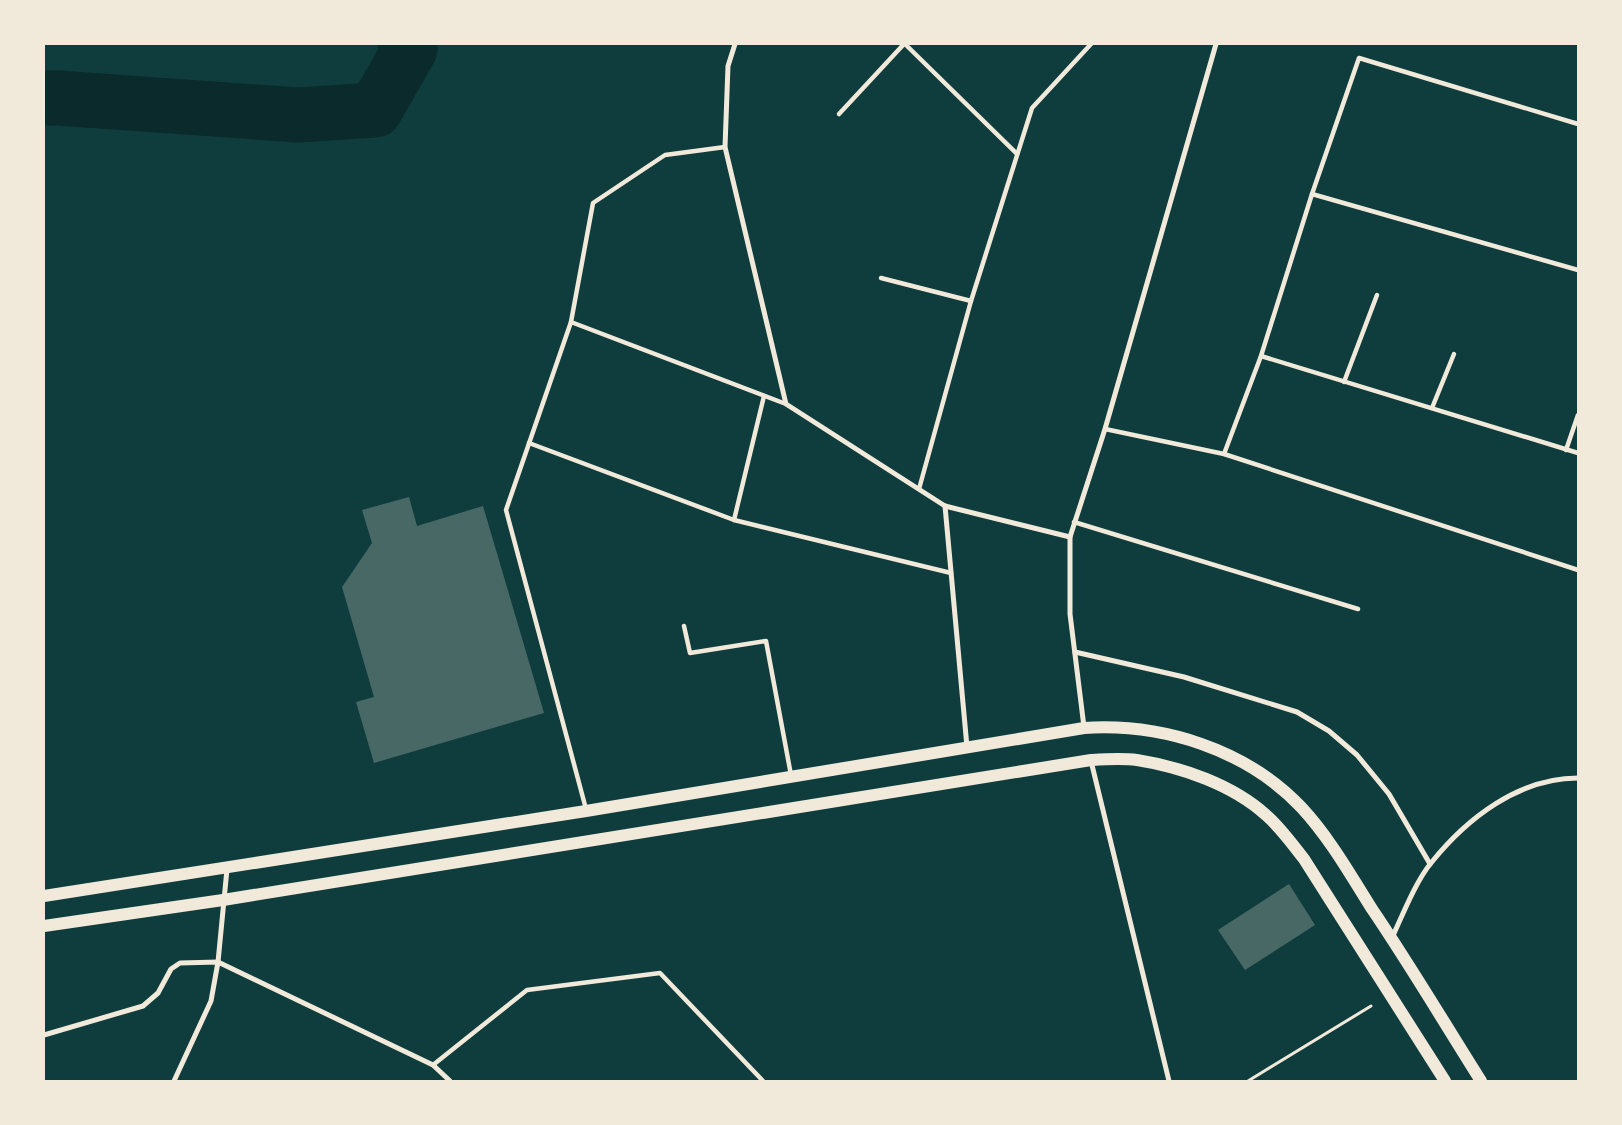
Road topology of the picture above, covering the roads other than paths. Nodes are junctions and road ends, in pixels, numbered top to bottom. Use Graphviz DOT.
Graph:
graph roads {
  1 [pos="735,44"];
  2 [pos="904,44"];
  3 [pos="1091,44"];
  4 [pos="1216,44"];
  5 [pos="839,114"];
  6 [pos="1578,124"];
  7 [pos="725,147"];
  8 [pos="1017,154"];
  9 [pos="1312,194"];
  10 [pos="1578,270"];
  11 [pos="881,278"];
  12 [pos="1376,295"];
  13 [pos="971,301"];
  14 [pos="571,322"];
  15 [pos="1454,354"];
  16 [pos="1261,356"];
  17 [pos="1344,382"];
  18 [pos="764,396"];
  19 [pos="786,404"];
  20 [pos="1432,408"];
  21 [pos="1578,415"];
  22 [pos="1105,429"];
  23 [pos="529,443"];
  24 [pos="1566,450"];
  25 [pos="1224,454"];
  26 [pos="1578,454"];
  27 [pos="919,489"];
  28 [pos="945,506"];
  29 [pos="734,520"];
  30 [pos="1074,522"];
  31 [pos="1070,537"];
  32 [pos="1578,570"];
  33 [pos="951,573"];
  34 [pos="1358,609"];
  35 [pos="684,626"];
  36 [pos="1075,652"];
  37 [pos="1084,728"];
  38 [pos="967,748"];
  39 [pos="1091,760"];
  40 [pos="792,777"];
  41 [pos="1578,778"];
  42 [pos="586,810"];
  43 [pos="1430,864"];
  44 [pos="227,869"];
  45 [pos="44,896"];
  46 [pos="223,900"];
  47 [pos="44,926"];
  48 [pos="1392,938"];
  49 [pos="218,962"];
  50 [pos="44,1035"];
  51 [pos="433,1065"];
  52 [pos="174,1081"];
  53 [pos="450,1081"];
  54 [pos="763,1081"];
  55 [pos="1169,1081"];
  56 [pos="1445,1081"];
  57 [pos="1481,1081"];
  1 -- 7 [label="street"];
  2 -- 5 [label="street"];
  2 -- 8 [label="street"];
  3 -- 8 [label="street"];
  4 -- 22 [label="street"];
  6 -- 9 [label="street"];
  7 -- 14 [label="street"];
  7 -- 19 [label="street"];
  8 -- 13 [label="street"];
  9 -- 10 [label="street"];
  9 -- 16 [label="street"];
  11 -- 13 [label="street"];
  12 -- 17 [label="street"];
  13 -- 27 [label="street"];
  14 -- 18 [label="street"];
  14 -- 23 [label="street"];
  15 -- 20 [label="street"];
  16 -- 17 [label="street"];
  16 -- 25 [label="street"];
  17 -- 20 [label="street"];
  18 -- 19 [label="street"];
  18 -- 29 [label="street"];
  19 -- 27 [label="street"];
  20 -- 24 [label="street"];
  21 -- 24 [label="street"];
  22 -- 25 [label="street"];
  22 -- 30 [label="street"];
  23 -- 29 [label="street"];
  23 -- 42 [label="street"];
  24 -- 26 [label="street"];
  25 -- 32 [label="street"];
  27 -- 28 [label="street"];
  28 -- 31 [label="street"];
  28 -- 33 [label="street"];
  29 -- 33 [label="street"];
  30 -- 31 [label="street"];
  30 -- 34 [label="street"];
  31 -- 36 [label="street"];
  33 -- 38 [label="street"];
  35 -- 40 [label="street"];
  36 -- 37 [label="street"];
  36 -- 43 [label="street"];
  37 -- 38 [label="main road"];
  37 -- 48 [label="main road"];
  38 -- 40 [label="main road"];
  39 -- 46 [label="main road"];
  39 -- 55 [label="street"];
  39 -- 56 [label="main road"];
  40 -- 42 [label="main road"];
  41 -- 43 [label="street"];
  42 -- 44 [label="main road"];
  43 -- 48 [label="street"];
  44 -- 45 [label="main road"];
  44 -- 46 [label="street"];
  46 -- 47 [label="main road"];
  46 -- 49 [label="street"];
  48 -- 57 [label="main road"];
  49 -- 50 [label="street"];
  49 -- 51 [label="street"];
  49 -- 52 [label="street"];
  51 -- 53 [label="street"];
  51 -- 54 [label="street"];
}
